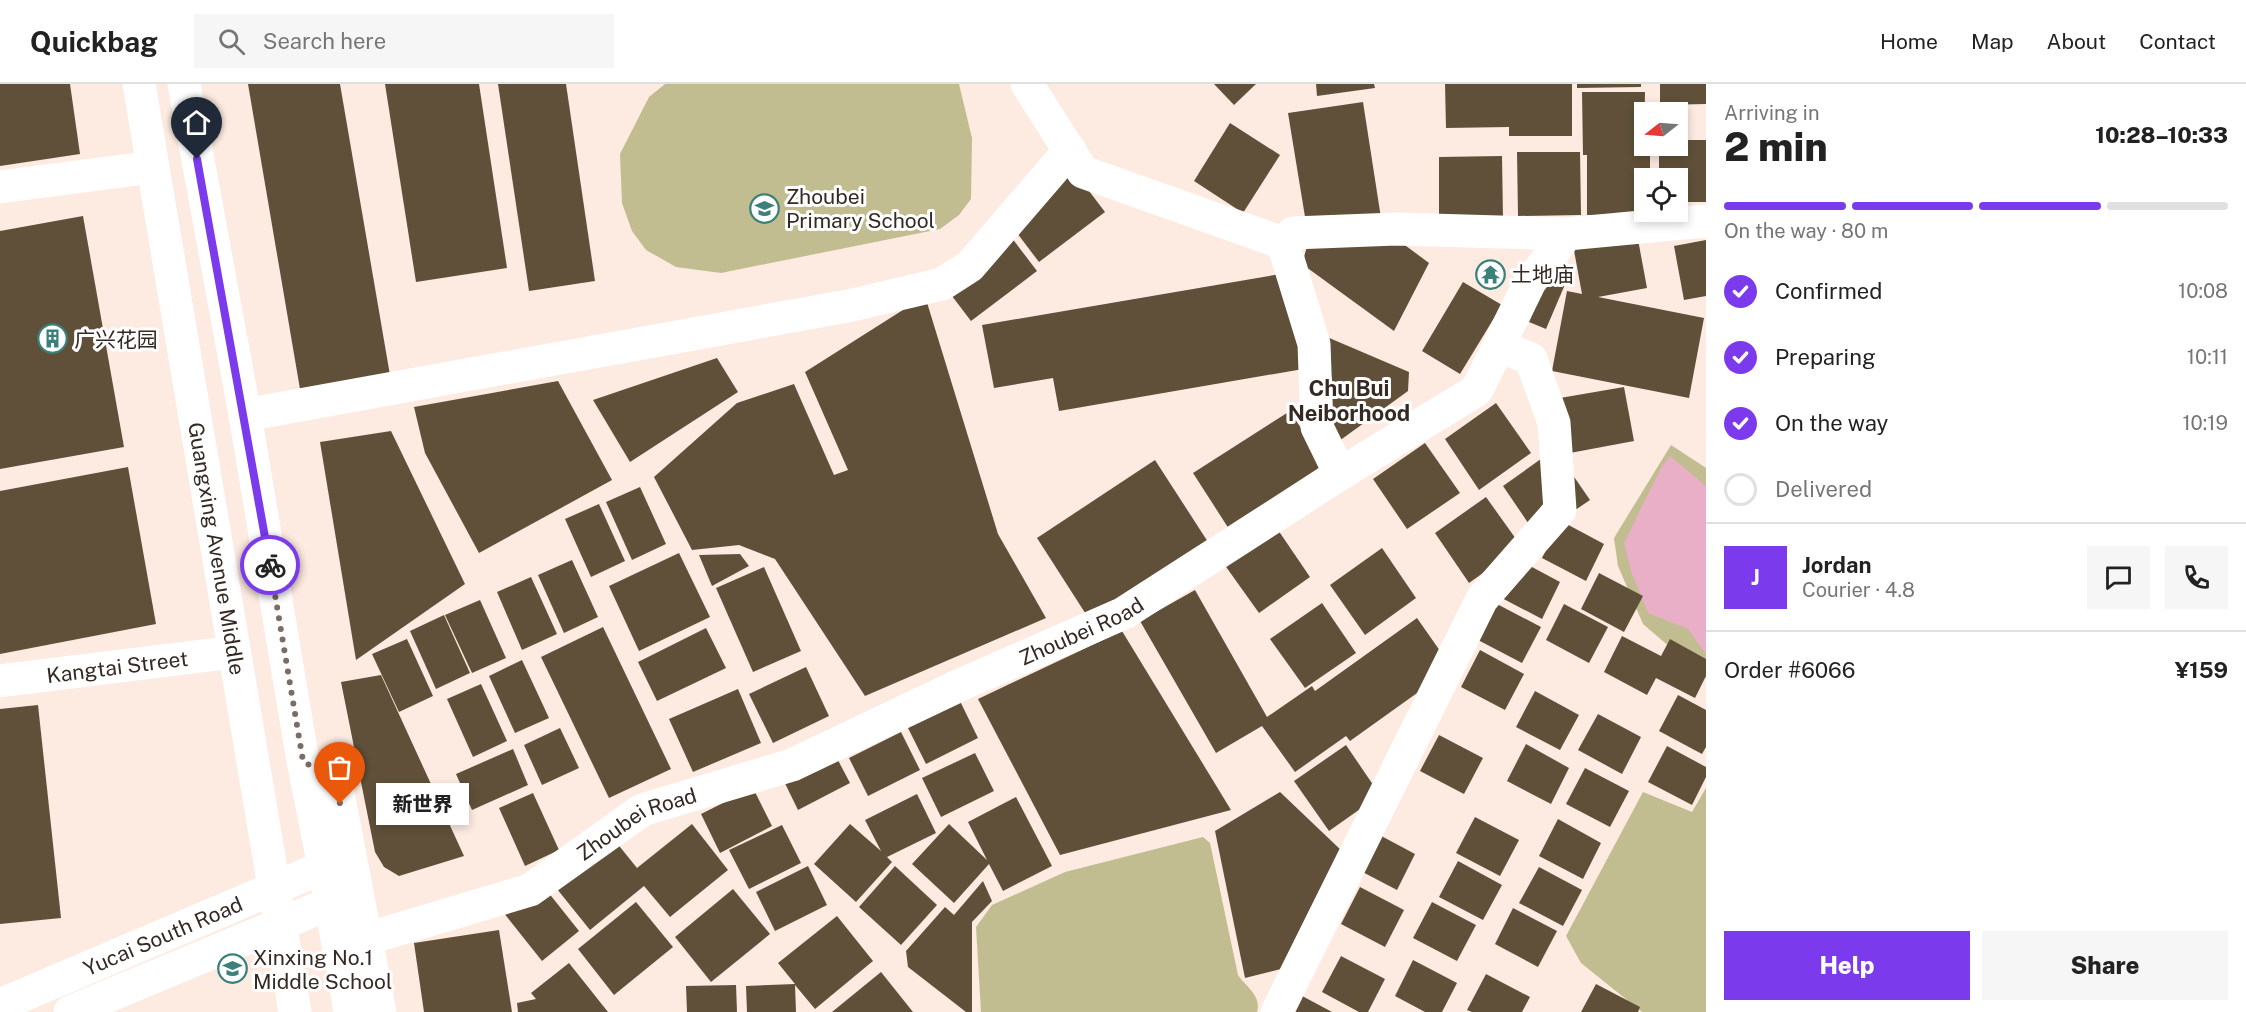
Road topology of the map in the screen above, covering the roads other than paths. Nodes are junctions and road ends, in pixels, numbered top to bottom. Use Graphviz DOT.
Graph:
graph roads {
  1 [pos="139,84"];
  2 [pos="184,84"];
  3 [pos="1027,84"];
  4 [pos="1070,150"];
  5 [pos="153,167"];
  6 [pos="0,187"];
  7 [pos="1706,221"];
  8 [pos="1567,234"];
  9 [pos="1283,243"];
  10 [pos="1498,346"];
  11 [pos="245,415"];
  12 [pos="1340,474"];
  13 [pos="234,652"];
  14 [pos="0,681"];
  15 [pos="303,761"];
  16 [pos="324,867"];
  17 [pos="274,888"];
  18 [pos="331,903"];
  19 [pos="280,924"];
  20 [pos="366,939"];
  21 [pos="0,1005"];
  22 [pos="70,1012"];
  23 [pos="295,1012"];
  24 [pos="350,1012"];
  25 [pos="380,1012"];
  26 [pos="1277,1012"];
  1 -- 5 [label="main road, Guangxing Avenue Middle"];
  2 -- 11 [label="main road"];
  3 -- 4 [label="main road"];
  4 -- 9 [label="main road"];
  4 -- 11 [label="main road"];
  5 -- 6 [label="main road"];
  5 -- 13 [label="main road, Guangxing Avenue Middle"];
  7 -- 8 [label="main road"];
  8 -- 9 [label="main road"];
  8 -- 10 [label="main road, Zhoubei Road"];
  9 -- 12 [label="main road"];
  10 -- 12 [label="main road, Zhoubei Road"];
  10 -- 26 [label="main road"];
  11 -- 15 [label="main road"];
  12 -- 20 [label="main road, Zhoubei Road"];
  13 -- 14 [label="main road, Kangtai Street"];
  13 -- 17 [label="main road, Guangxing Avenue Middle"];
  15 -- 16 [label="main road"];
  15 -- 20 [label="main road"];
  16 -- 17 [label="main road, Yucai South Road"];
  16 -- 18 [label="main road"];
  17 -- 19 [label="main road, Guangxing Avenue Middle"];
  17 -- 21 [label="main road, Yucai South Road"];
  18 -- 19 [label="main road, Yucai South Road"];
  18 -- 24 [label="main road"];
  19 -- 22 [label="main road, Yucai South Road"];
  19 -- 23 [label="main road, Guangxing Avenue Middle"];
  20 -- 25 [label="main road"];
}
